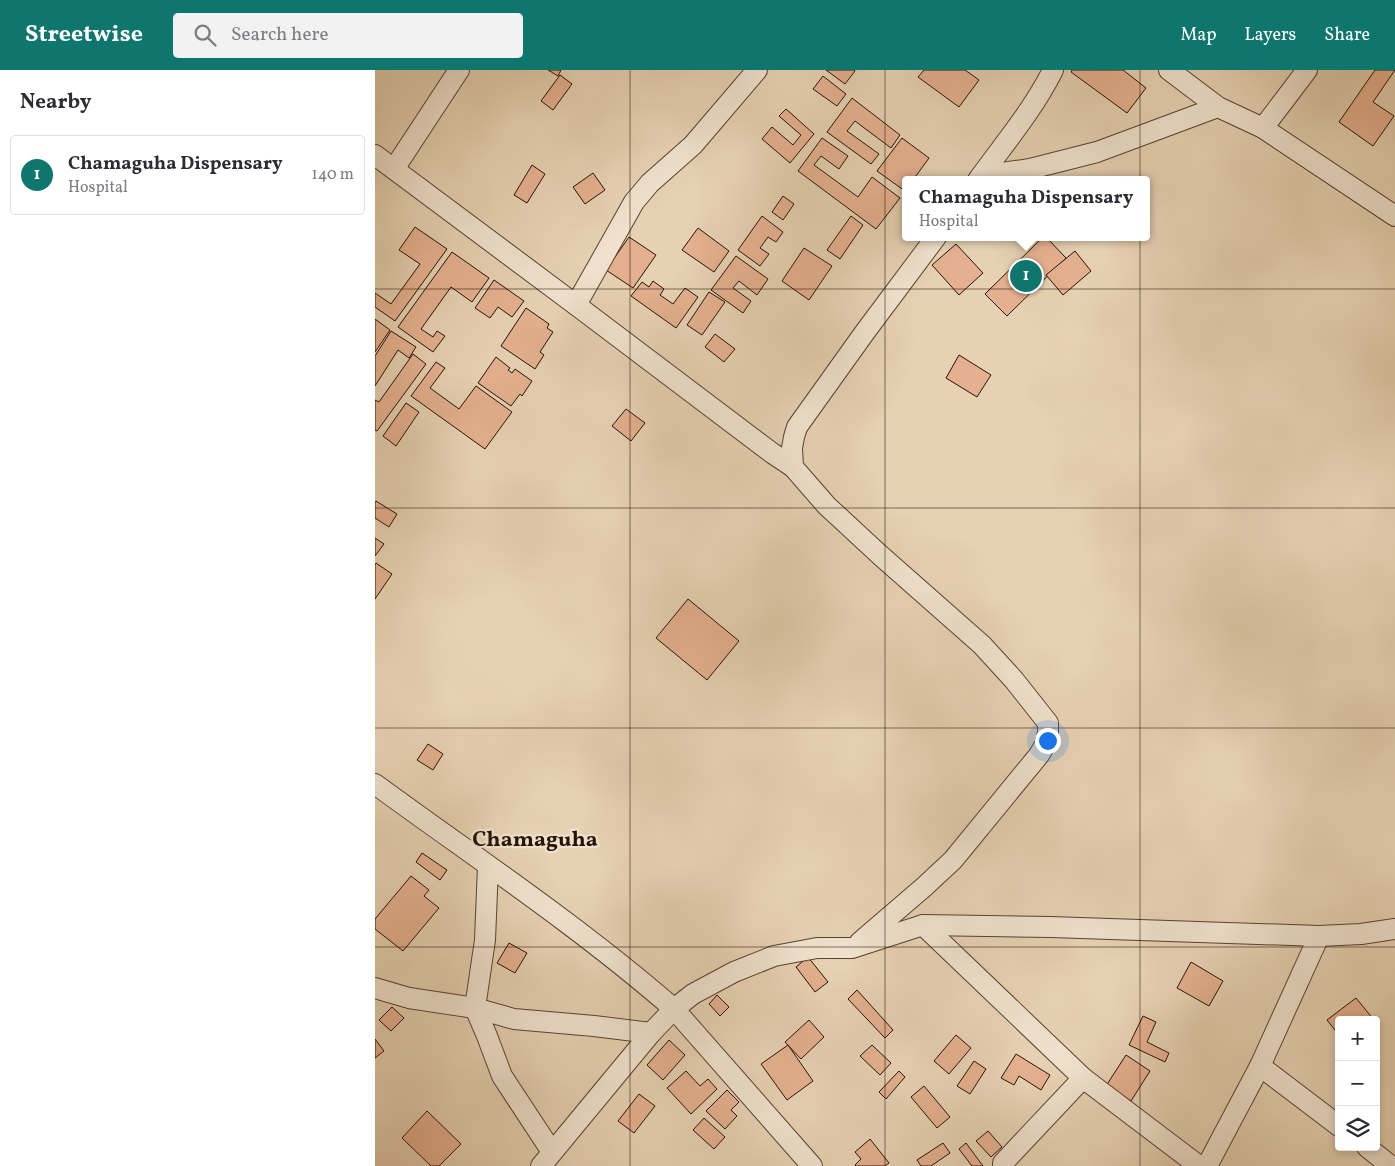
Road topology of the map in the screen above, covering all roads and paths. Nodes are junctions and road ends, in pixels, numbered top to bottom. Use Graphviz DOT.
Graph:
graph roads {
  1 [pos="459,70"];
  2 [pos="757,70"];
  3 [pos="1053,70"];
  4 [pos="1169,70"];
  5 [pos="1307,70"];
  6 [pos="1217,107"];
  7 [pos="1263,128"];
  8 [pos="375,156"];
  9 [pos="394,169"];
  10 [pos="981,176"];
  11 [pos="990,176"];
  12 [pos="1395,216"];
  13 [pos="933,241"];
  14 [pos="576,305"];
  15 [pos="793,467"];
  16 [pos="375,784"];
  17 [pos="488,866"];
  18 [pos="923,926"];
  19 [pos="1395,929"];
  20 [pos="1319,936"];
  21 [pos="852,948"];
  22 [pos="375,988"];
  23 [pos="475,1008"];
  24 [pos="674,1009"];
  25 [pos="651,1033"];
  26 [pos="1260,1066"];
  27 [pos="1083,1078"];
  28 [pos="1335,1123"];
  29 [pos="1372,1151"];
  30 [pos="547,1159"];
  31 [pos="1003,1163"];
  32 [pos="812,1166"];
  33 [pos="1199,1166"];
  34 [pos="1207,1166"];
  35 [pos="1391,1166"];
  1 -- 9 [label="street"];
  2 -- 14 [label="street"];
  3 -- 10 [label="street"];
  4 -- 6 [label="street"];
  5 -- 7 [label="street"];
  6 -- 7 [label="street"];
  6 -- 11 [label="street"];
  7 -- 12 [label="street"];
  8 -- 9 [label="street"];
  9 -- 14 [label="street"];
  13 -- 15 [label="street"];
  14 -- 15 [label="street"];
  15 -- 21 [label="street"];
  16 -- 17 [label="street"];
  17 -- 23 [label="street"];
  17 -- 24 [label="street"];
  18 -- 20 [label="street"];
  18 -- 21 [label="street"];
  18 -- 27 [label="street"];
  19 -- 20 [label="street"];
  20 -- 26 [label="street"];
  21 -- 24 [label="street"];
  22 -- 23 [label="street"];
  23 -- 25 [label="street"];
  23 -- 30 [label="street"];
  24 -- 25 [label="street"];
  24 -- 32 [label="street"];
  25 -- 30 [label="street"];
  26 -- 28 [label="street"];
  26 -- 34 [label="street"];
  27 -- 31 [label="street"];
  27 -- 33 [label="street"];
  29 -- 35 [label="street"];
}
